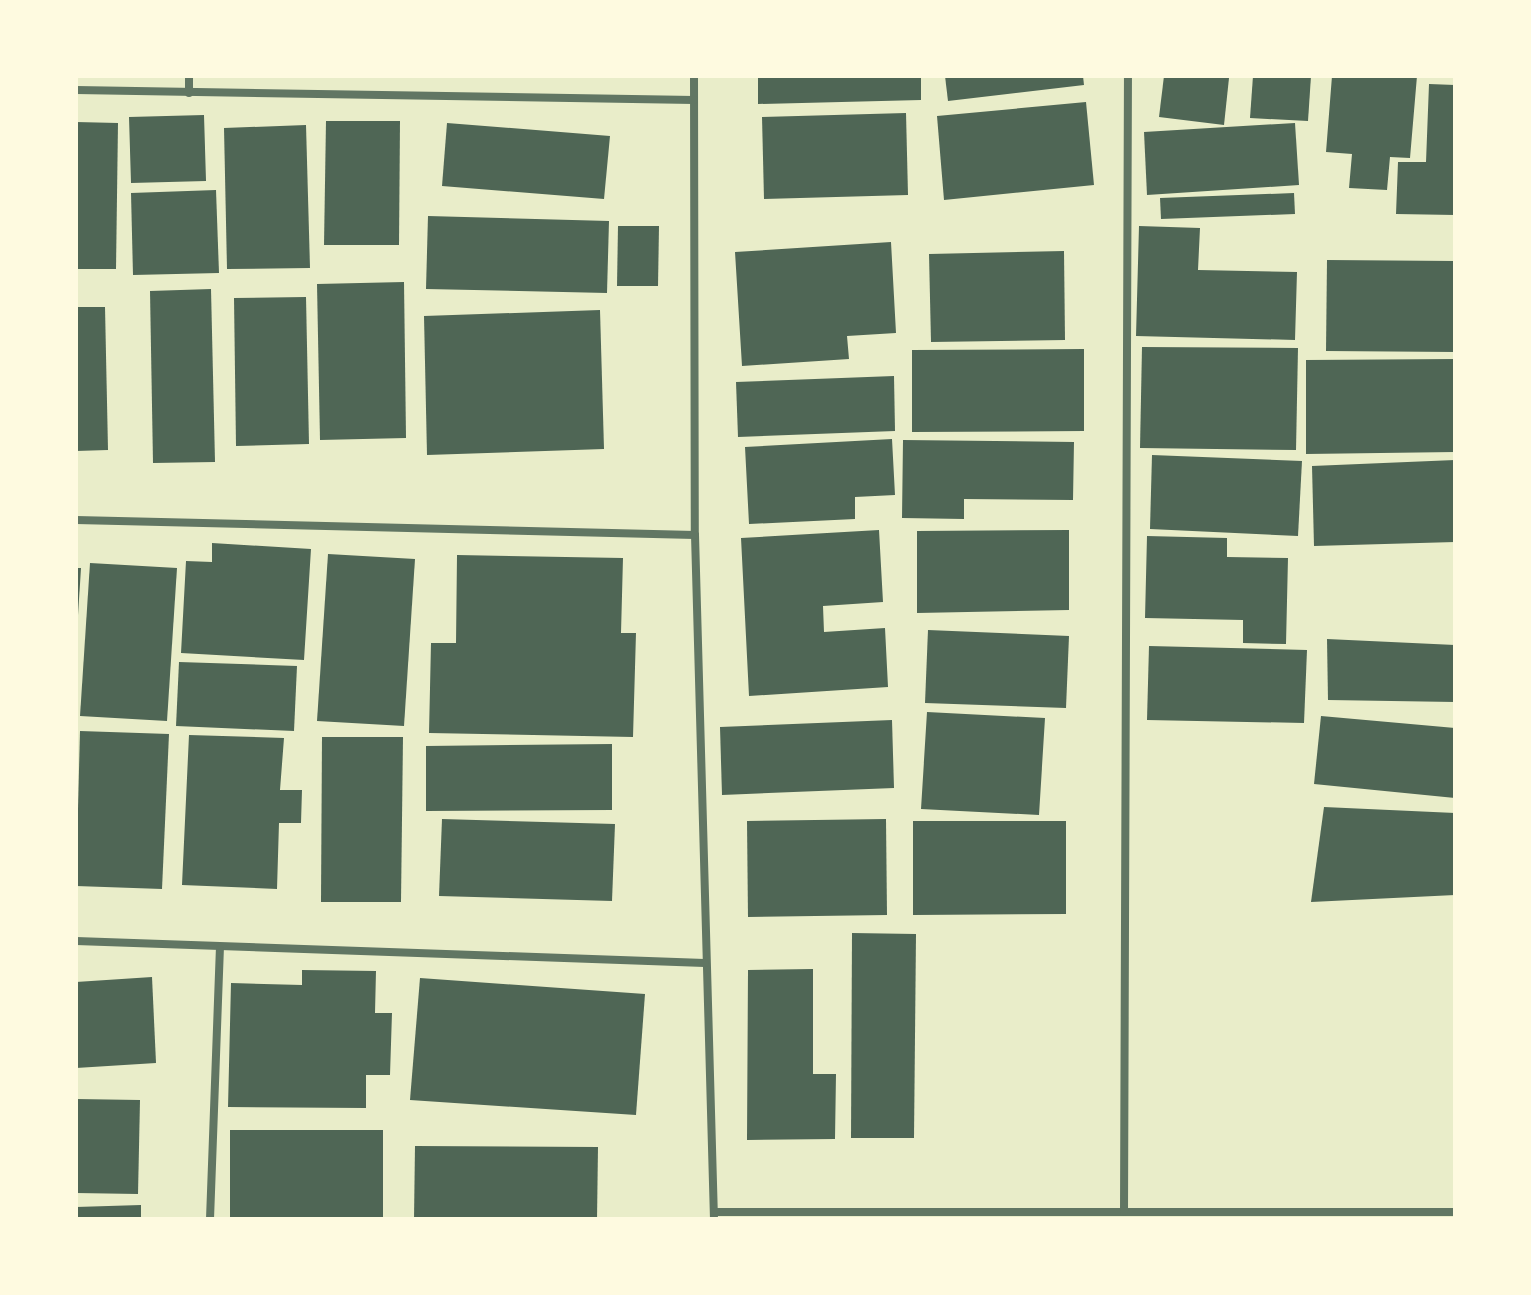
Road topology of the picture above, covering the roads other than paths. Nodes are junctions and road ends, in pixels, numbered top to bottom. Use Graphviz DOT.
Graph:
graph roads {
  1 [pos="189,76"];
  2 [pos="694,76"];
  3 [pos="1128,76"];
  4 [pos="76,90"];
  5 [pos="189,93"];
  6 [pos="694,100"];
  7 [pos="76,520"];
  8 [pos="695,535"];
  9 [pos="76,941"];
  10 [pos="220,950"];
  11 [pos="705,963"];
  12 [pos="1124,1212"];
  13 [pos="1455,1212"];
  14 [pos="1314,1215"];
  15 [pos="714,1216"];
  16 [pos="210,1219"];
  1 -- 5 [label="street"];
  2 -- 6 [label="street"];
  3 -- 12 [label="street"];
  4 -- 5 [label="street"];
  5 -- 6 [label="street"];
  6 -- 8 [label="street"];
  7 -- 8 [label="street"];
  8 -- 11 [label="street"];
  9 -- 10 [label="street"];
  10 -- 11 [label="street"];
  10 -- 16 [label="street"];
  11 -- 15 [label="street"];
  12 -- 14 [label="street"];
  12 -- 15 [label="street"];
  13 -- 14 [label="street"];
}
